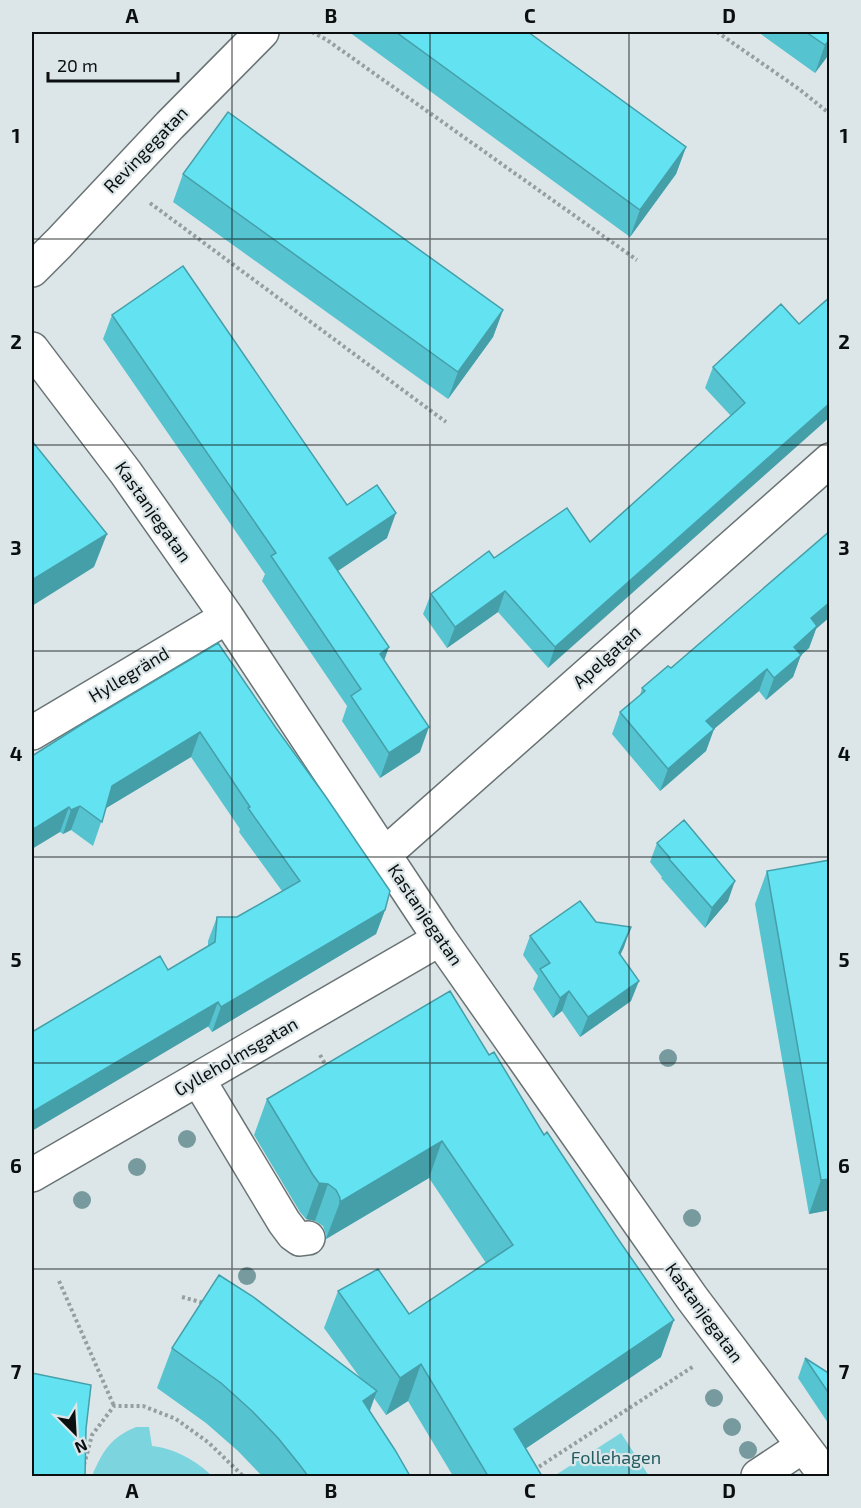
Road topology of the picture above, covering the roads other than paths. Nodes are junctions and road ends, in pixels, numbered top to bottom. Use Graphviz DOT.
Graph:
graph roads {
  1 [pos="262,32"];
  2 [pos="32,270"];
  3 [pos="32,349"];
  4 [pos="830,460"];
  5 [pos="227,617"];
  6 [pos="32,733"];
  7 [pos="385,854"];
  8 [pos="441,939"];
  9 [pos="198,1079"];
  10 [pos="32,1175"];
  11 [pos="308,1238"];
  12 [pos="803,1446"];
  13 [pos="758,1476"];
  14 [pos="826,1476"];
  1 -- 2 [label="street, Revingegatan"];
  3 -- 5 [label="street, Kastanjegatan"];
  4 -- 7 [label="street, Apelgatan"];
  5 -- 6 [label="street, Hyllegränd"];
  5 -- 7 [label="street, Kastanjegatan"];
  7 -- 8 [label="street, Kastanjegatan"];
  8 -- 9 [label="street, Gylleholmsgatan"];
  8 -- 12 [label="street, Kastanjegatan"];
  9 -- 10 [label="street, Gylleholmsgatan"];
  9 -- 11 [label="street"];
  12 -- 13 [label="street"];
  12 -- 14 [label="street, Kastanjegatan"];
}
